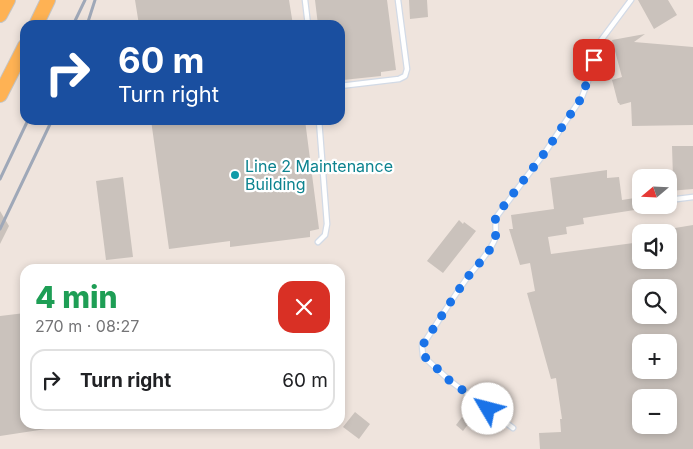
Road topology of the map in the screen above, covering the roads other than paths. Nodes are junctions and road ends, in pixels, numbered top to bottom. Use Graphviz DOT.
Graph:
graph roads {
  1 [pos="48,0"];
  2 [pos="305,0"];
  3 [pos="398,0"];
  4 [pos="631,0"];
  5 [pos="38,20"];
  6 [pos="307,20"];
  7 [pos="20,56"];
  8 [pos="345,85"];
  9 [pos="0,95"];
  10 [pos="319,125"];
  11 [pos="693,197"];
  12 [pos="678,199"];
  13 [pos="318,242"];
  14 [pos="513,428"];
  1 -- 5 [label="main road"];
  2 -- 6 [label="lane"];
  3 -- 8 [label="lane"];
  4 -- 14 [label="lane"];
  7 -- 9 [label="main road"];
  10 -- 13 [label="lane"];
  11 -- 12 [label="lane"];
}
